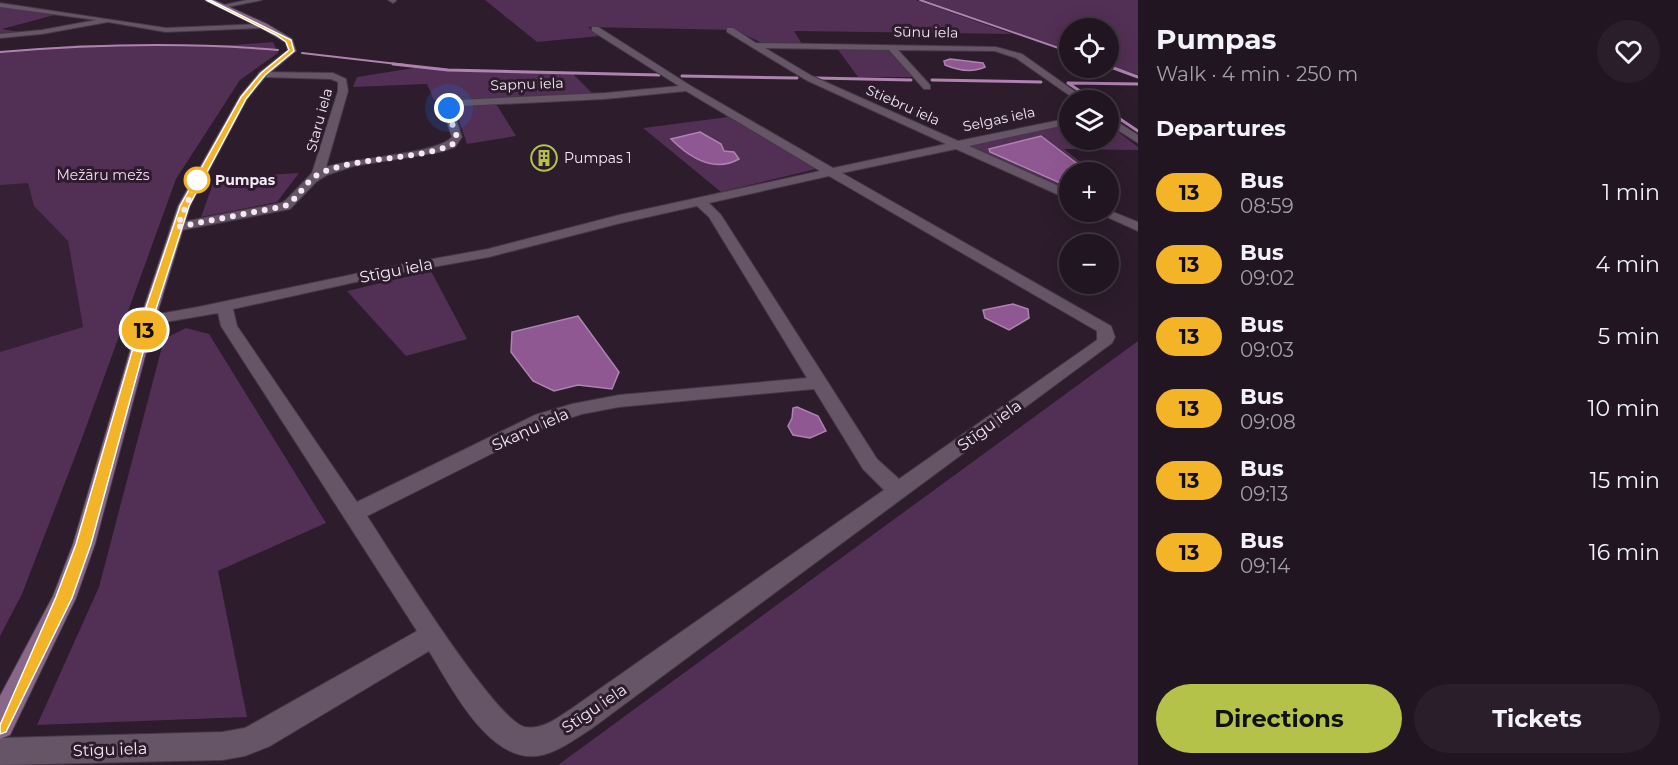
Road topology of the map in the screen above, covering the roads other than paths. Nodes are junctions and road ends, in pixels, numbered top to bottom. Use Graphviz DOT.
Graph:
graph roads {
  1 [pos="208,0"];
  2 [pos="258,0"];
  3 [pos="0,5"];
  4 [pos="223,6"];
  5 [pos="108,20"];
  6 [pos="264,26"];
  7 [pos="595,29"];
  8 [pos="730,30"];
  9 [pos="0,36"];
  10 [pos="755,45"];
  11 [pos="890,46"];
  12 [pos="263,74"];
  13 [pos="927,87"];
  14 [pos="688,88"];
  15 [pos="1067,90"];
  16 [pos="1059,123"];
  17 [pos="1119,126"];
  18 [pos="1138,140"];
  19 [pos="955,145"];
  20 [pos="831,172"];
  21 [pos="318,174"];
  22 [pos="1059,191"];
  23 [pos="699,201"];
  24 [pos="1119,219"];
  25 [pos="177,227"];
  26 [pos="1138,227"];
  27 [pos="224,306"];
  28 [pos="148,320"];
  29 [pos="819,383"];
  30 [pos="898,491"];
  31 [pos="353,513"];
  32 [pos="433,635"];
  33 [pos="0,725"];
  34 [pos="0,752"];
  1 -- 4 [label="street"];
  2 -- 4 [label="street"];
  3 -- 5 [label="street"];
  4 -- 6 [label="street"];
  5 -- 6 [label="street"];
  5 -- 9 [label="street"];
  6 -- 12 [label="street"];
  7 -- 14 [label="street"];
  8 -- 10 [label="street, Stiebru iela"];
  10 -- 11 [label="street, Sūnu iela"];
  10 -- 19 [label="street, Stiebru iela"];
  11 -- 13 [label="street"];
  11 -- 15 [label="street, Sūnu iela"];
  12 -- 21 [label="street, Staru iela"];
  12 -- 25 [label="street"];
  14 -- 20 [label="street"];
  14 -- 21 [label="street, Sapņu iela"];
  16 -- 19 [label="street, Selgas iela"];
  17 -- 18 [label="street"];
  19 -- 20 [label="street, Selgas iela"];
  19 -- 22 [label="street, Stiebru iela"];
  20 -- 23 [label="street, Stīgu iela"];
  20 -- 30 [label="street, Stīgu iela"];
  21 -- 25 [label="street, Sapņu iela"];
  23 -- 27 [label="street, Stīgu iela"];
  23 -- 29 [label="street"];
  24 -- 26 [label="street"];
  25 -- 28 [label="street"];
  27 -- 28 [label="street, Stīgu iela"];
  27 -- 31 [label="street"];
  28 -- 33 [label="street"];
  29 -- 30 [label="street"];
  29 -- 31 [label="street, Skaņu iela"];
  30 -- 32 [label="street, Stīgu iela"];
  31 -- 32 [label="street"];
  32 -- 34 [label="street, Stīgu iela"];
}
